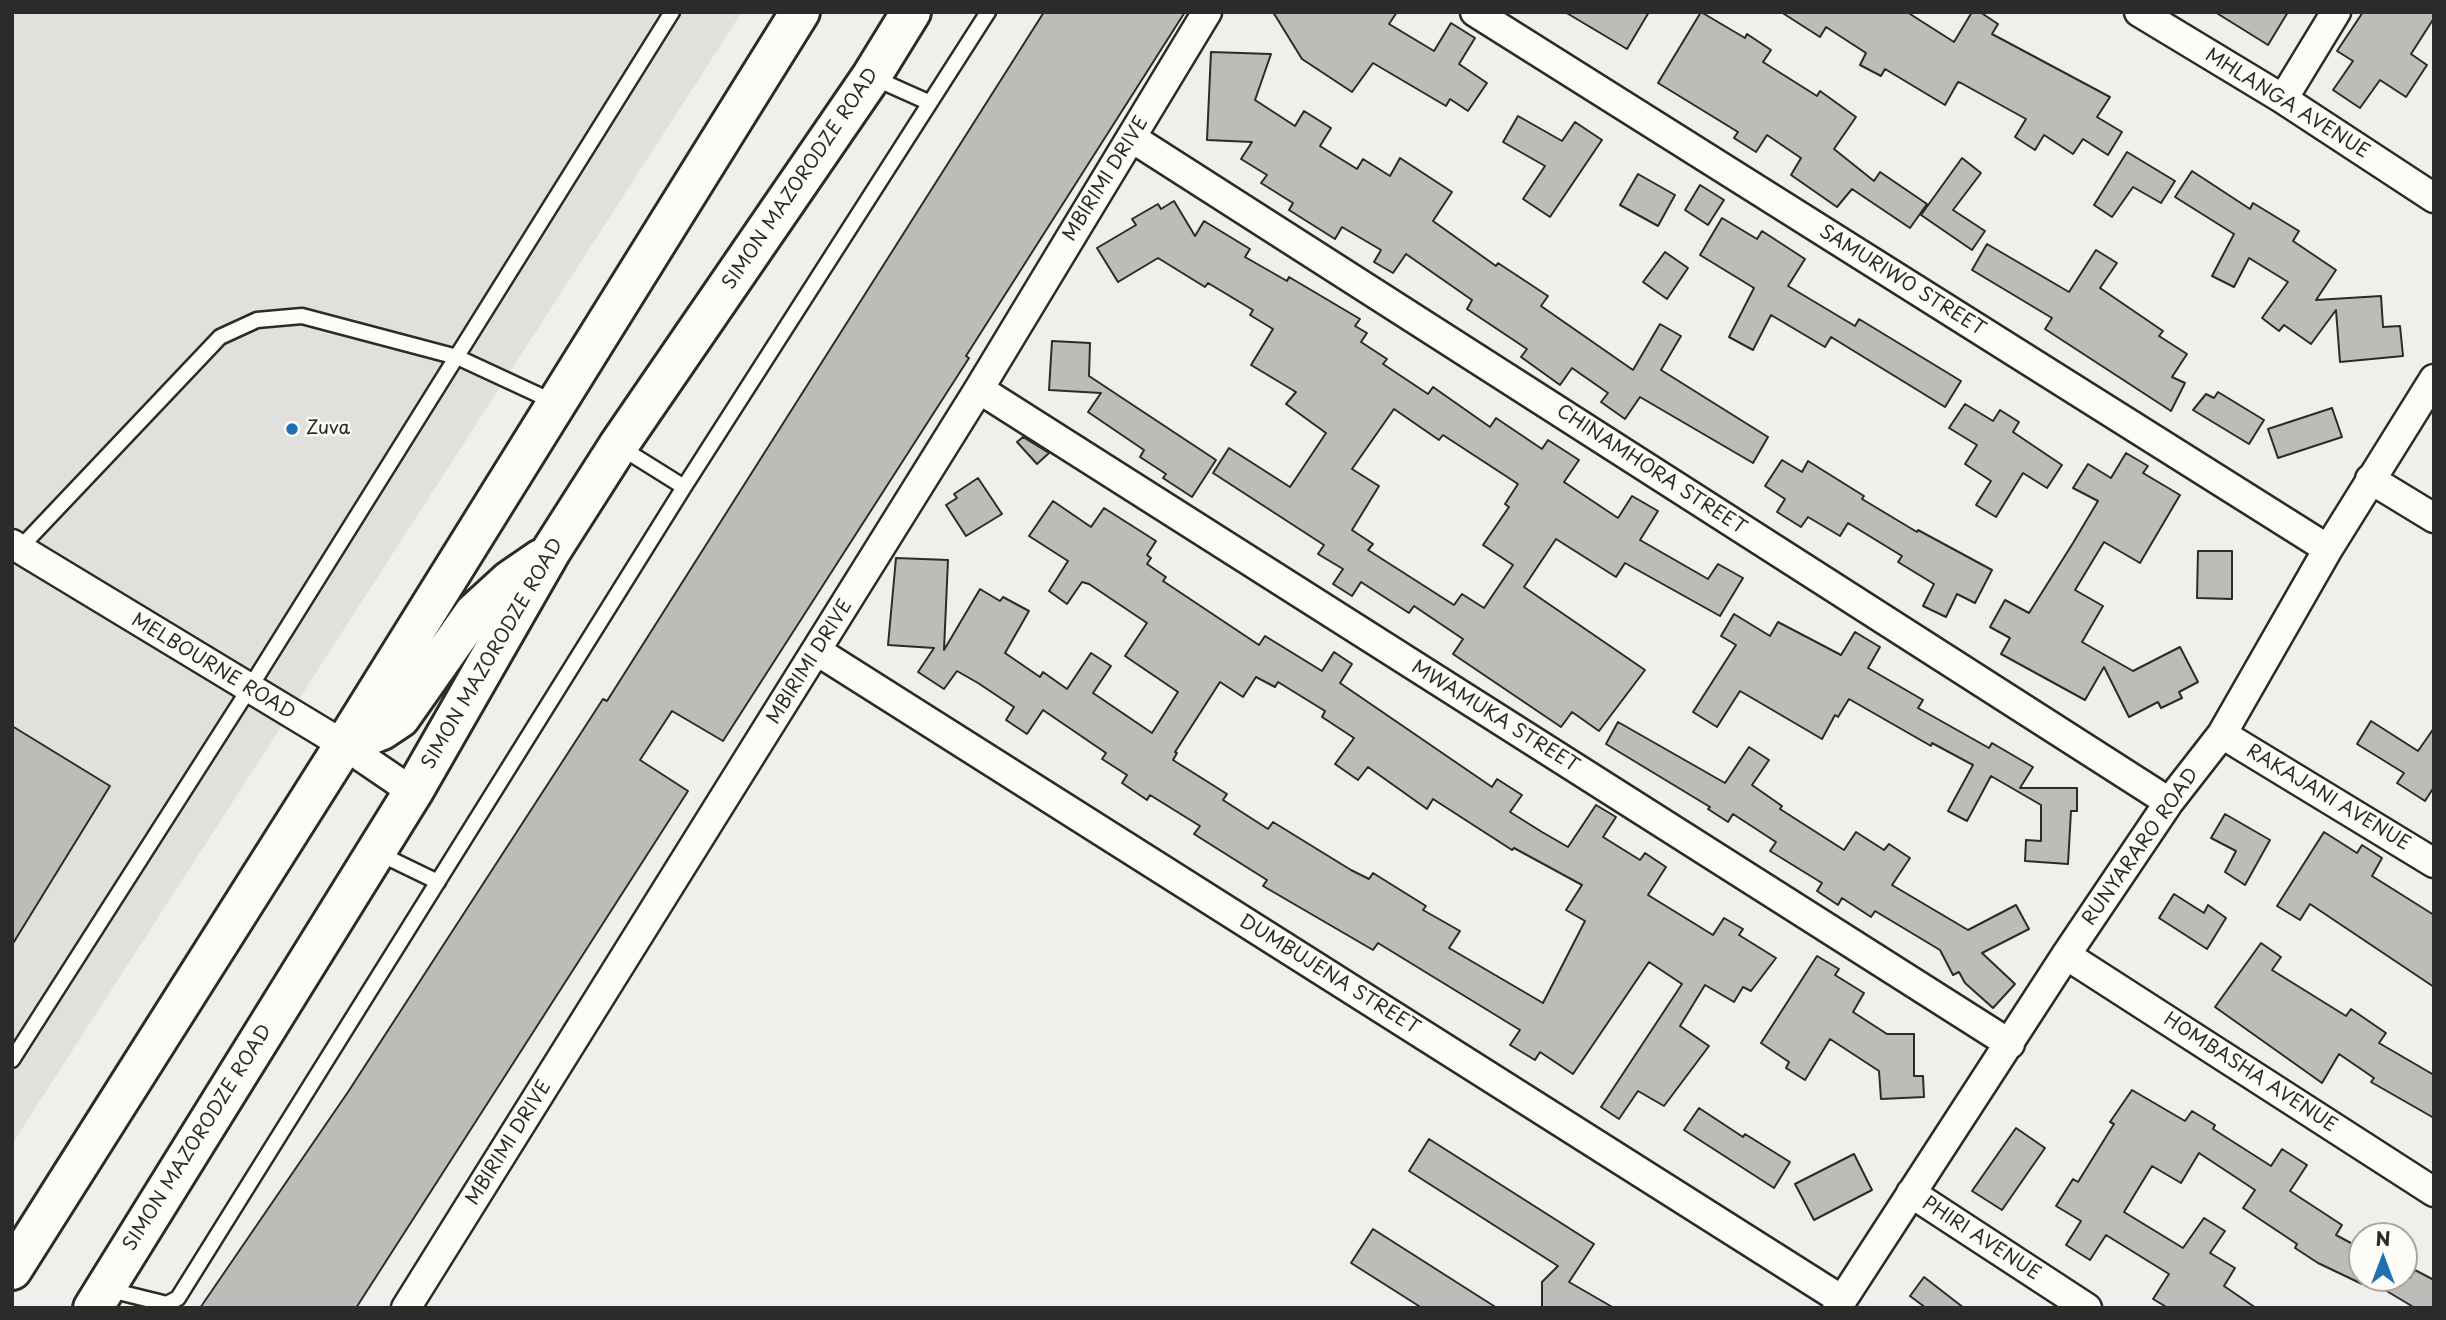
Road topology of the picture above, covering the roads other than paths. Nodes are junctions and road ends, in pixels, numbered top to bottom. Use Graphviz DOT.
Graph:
graph roads {
  1 [pos="672,12"];
  2 [pos="800,12"];
  3 [pos="911,12"];
  4 [pos="988,12"];
  5 [pos="1207,12"];
  6 [pos="1475,12"];
  7 [pos="2139,12"];
  8 [pos="2336,12"];
  9 [pos="871,77"];
  10 [pos="2283,99"];
  11 [pos="928,102"];
  12 [pos="1132,138"];
  13 [pos="2434,198"];
  14 [pos="457,357"];
  15 [pos="2434,379"];
  16 [pos="979,389"];
  17 [pos="555,403"];
  18 [pos="618,446"];
  19 [pos="2370,479"];
  20 [pos="684,487"];
  21 [pos="2434,518"];
  22 [pos="15,546"];
  23 [pos="2328,549"];
  24 [pos="551,551"];
  25 [pos="817,651"];
  26 [pos="249,689"];
  27 [pos="2222,734"];
  28 [pos="344,746"];
  29 [pos="413,792"];
  30 [pos="2169,802"];
  31 [pos="375,851"];
  32 [pos="2434,863"];
  33 [pos="438,882"];
  34 [pos="2066,955"];
  35 [pos="2010,1044"];
  36 [pos="12,1060"];
  37 [pos="2434,1192"];
  38 [pos="1911,1193"];
  39 [pos="12,1270"];
  40 [pos="99,1298"];
  41 [pos="1839,1304"];
  42 [pos="165,1306"];
  43 [pos="406,1308"];
  44 [pos="2087,1308"];
  1 -- 14 [label="lane"];
  2 -- 17 [label="highway"];
  3 -- 9 [label="highway, SIMON MAZORODZE ROAD"];
  4 -- 11 [label="lane"];
  5 -- 12 [label="street, MBIRIMI DRIVE"];
  6 -- 23 [label="street, SAMURIWO STREET"];
  7 -- 10 [label="street, MHLANGA AVENUE"];
  8 -- 10 [label="street"];
  9 -- 11 [label="lane"];
  9 -- 18 [label="highway, SIMON MAZORODZE ROAD"];
  10 -- 13 [label="street, MHLANGA AVENUE"];
  11 -- 20 [label="lane"];
  12 -- 16 [label="street, MBIRIMI DRIVE"];
  12 -- 30 [label="street, CHINAMHORA STREET"];
  14 -- 17 [label="lane"];
  14 -- 22 [label="lane"];
  14 -- 26 [label="lane"];
  15 -- 19 [label="street, RUNYARARO ROAD"];
  16 -- 25 [label="street, MBIRIMI DRIVE"];
  16 -- 35 [label="street, MWAMUKA STREET"];
  17 -- 28 [label="highway"];
  18 -- 20 [label="lane"];
  18 -- 24 [label="highway, SIMON MAZORODZE ROAD"];
  19 -- 21 [label="street"];
  19 -- 23 [label="street, RUNYARARO ROAD"];
  20 -- 33 [label="lane"];
  22 -- 26 [label="street, MELBOURNE ROAD"];
  23 -- 27 [label="street, RUNYARARO ROAD"];
  24 -- 28 [label="highway"];
  24 -- 29 [label="highway, SIMON MAZORODZE ROAD"];
  25 -- 41 [label="street, DUMBUJENA STREET"];
  25 -- 43 [label="street, MBIRIMI DRIVE"];
  26 -- 28 [label="street, MELBOURNE ROAD"];
  26 -- 36 [label="lane"];
  27 -- 30 [label="street, RUNYARARO ROAD"];
  27 -- 32 [label="street, RAKAJANI AVENUE"];
  28 -- 29 [label="street, MELBOURNE ROAD"];
  28 -- 39 [label="highway"];
  29 -- 31 [label="highway, SIMON MAZORODZE ROAD"];
  30 -- 34 [label="street, RUNYARARO ROAD"];
  31 -- 33 [label="lane"];
  31 -- 40 [label="highway, SIMON MAZORODZE ROAD"];
  33 -- 42 [label="lane"];
  34 -- 35 [label="street, RUNYARARO ROAD"];
  34 -- 37 [label="street, HOMBASHA AVENUE"];
  35 -- 38 [label="street, RUNYARARO ROAD"];
  38 -- 41 [label="street, RUNYARARO ROAD"];
  38 -- 44 [label="street, PHIRI AVENUE"];
  40 -- 42 [label="lane"];
}
